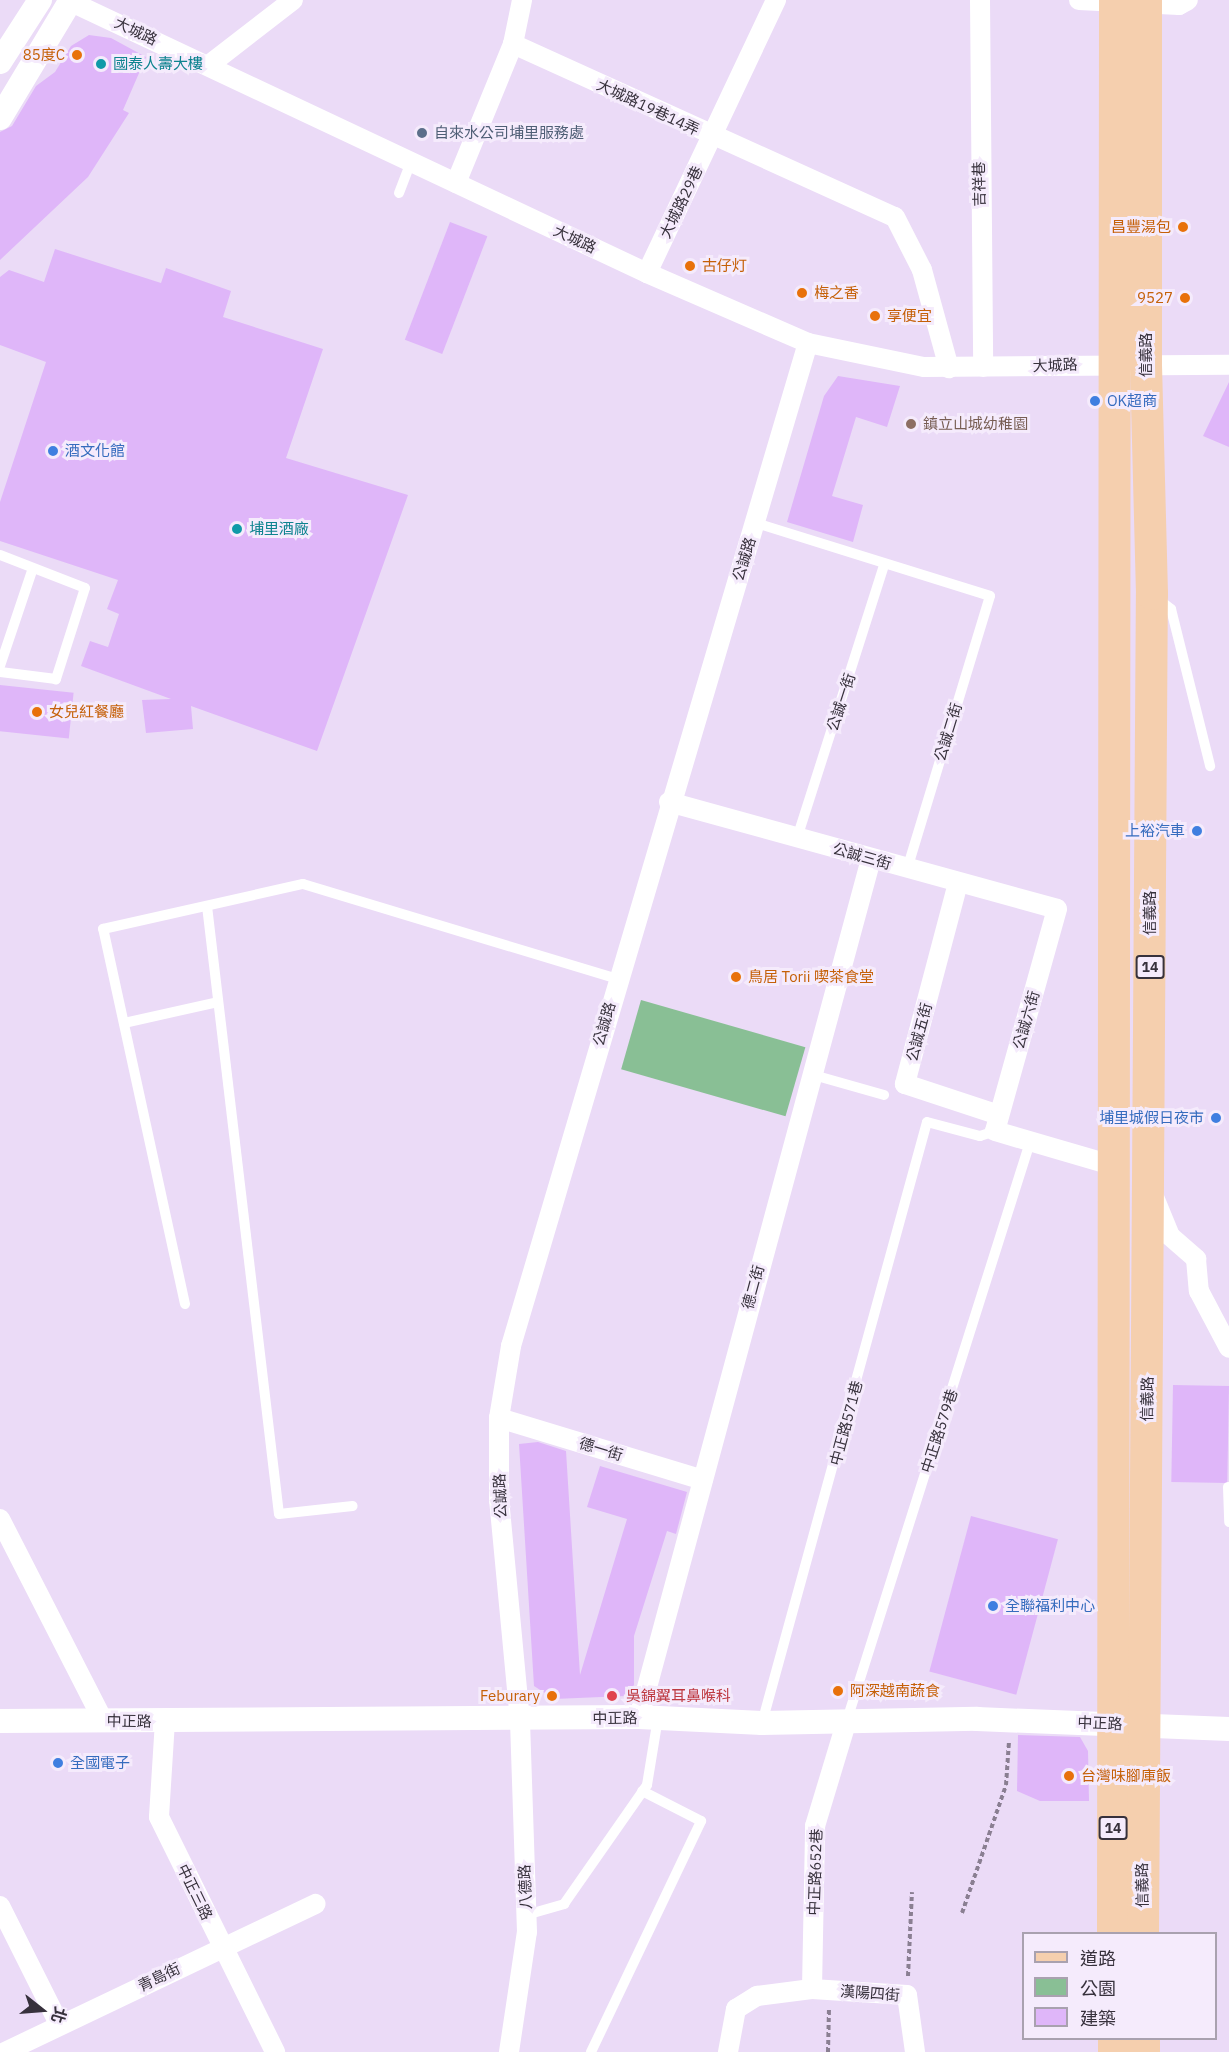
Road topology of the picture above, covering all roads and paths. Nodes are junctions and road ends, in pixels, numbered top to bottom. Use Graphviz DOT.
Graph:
graph roads {
  1 [pos="40,0"];
  2 [pos="70,0"];
  3 [pos="293,0"];
  4 [pos="522,0"];
  5 [pos="776,0"];
  6 [pos="980,0"];
  7 [pos="1079,0"];
  8 [pos="1188,0"];
  9 [pos="1114,1"];
  10 [pos="1146,2"];
  11 [pos="513,44"];
  12 [pos="0,62"];
  13 [pos="208,64"];
  14 [pos="0,118"];
  15 [pos="712,137"];
  16 [pos="411,162"];
  17 [pos="456,183"];
  18 [pos="399,193"];
  19 [pos="647,273"];
  20 [pos="808,343"];
  21 [pos="1112,362"];
  22 [pos="1229,365"];
  23 [pos="1146,366"];
  24 [pos="983,367"];
  25 [pos="950,368"];
  26 [pos="756,523"];
  27 [pos="0,555"];
  28 [pos="884,565"];
  29 [pos="33,568"];
  30 [pos="1152,594"];
  31 [pos="0,666"];
  32 [pos="0,672"];
  33 [pos="1210,766"];
  34 [pos="669,802"];
  35 [pos="797,838"];
  36 [pos="871,859"];
  37 [pos="907,869"];
  38 [pos="958,883"];
  39 [pos="207,906"];
  40 [pos="1056,909"];
  41 [pos="617,979"];
  42 [pos="218,1002"];
  43 [pos="124,1023"];
  44 [pos="1112,1047"];
  45 [pos="1149,1049"];
  46 [pos="810,1074"];
  47 [pos="884,1095"];
  48 [pos="997,1123"];
  49 [pos="1031,1139"];
  50 [pos="1112,1166"];
  51 [pos="1149,1185"];
  52 [pos="185,1304"];
  53 [pos="1229,1348"];
  54 [pos="500,1418"];
  55 [pos="703,1480"];
  56 [pos="1228,1487"];
  57 [pos="353,1506"];
  58 [pos="0,1519"];
  59 [pos="1229,1522"];
  60 [pos="648,1717"];
  61 [pos="103,1720"];
  62 [pos="1011,1720"];
  63 [pos="0,1721"];
  64 [pos="165,1721"];
  65 [pos="520,1721"];
  66 [pos="762,1723"];
  67 [pos="846,1723"];
  68 [pos="1126,1724"];
  69 [pos="1229,1729"];
  70 [pos="642,1791"];
  71 [pos="912,1892"];
  72 [pos="315,1904"];
  73 [pos="0,1906"];
  74 [pos="962,1913"];
  75 [pos="526,1915"];
  76 [pos="1113,1932"];
  77 [pos="1143,1932"];
  78 [pos="221,1947"];
  79 [pos="821,1990"];
  80 [pos="907,1995"];
  81 [pos="59,2024"];
  82 [pos="4,2052"];
  83 [pos="274,2052"];
  84 [pos="509,2052"];
  85 [pos="591,2052"];
  86 [pos="728,2052"];
  87 [pos="828,2052"];
  88 [pos="915,2052"];
  1 -- 12 [label="street"];
  2 -- 13 [label="street, 大城路"];
  2 -- 14 [label="street"];
  3 -- 13 [label="street"];
  4 -- 11 [label="street"];
  5 -- 15 [label="street, 大城路29巷"];
  6 -- 24 [label="street, 吉祥巷"];
  7 -- 9 [label="street"];
  8 -- 10 [label="street"];
  9 -- 10 [label="street"];
  9 -- 21 [label="main road, 信義路 / 14"];
  10 -- 23 [label="main road, 信義路 / 14"];
  11 -- 15 [label="street, 大城路19巷14弄"];
  11 -- 17 [label="street"];
  13 -- 16 [label="street, 大城路"];
  15 -- 19 [label="street, 大城路29巷"];
  15 -- 25 [label="street, 大城路19巷14弄"];
  16 -- 17 [label="street, 大城路"];
  16 -- 18 [label="lane"];
  17 -- 19 [label="street, 大城路"];
  19 -- 20 [label="street, 大城路"];
  20 -- 25 [label="street, 大城路"];
  20 -- 26 [label="street, 公誠路"];
  21 -- 23 [label="street, 大城路"];
  21 -- 24 [label="street, 大城路"];
  21 -- 44 [label="main road, 信義路 / 14"];
  22 -- 23 [label="street, 大城路"];
  23 -- 30 [label="main road, 信義路 / 14"];
  24 -- 25 [label="street, 大城路"];
  26 -- 28 [label="lane"];
  26 -- 34 [label="street, 公誠路"];
  27 -- 29 [label="lane"];
  28 -- 35 [label="lane, 公誠一街"];
  28 -- 37 [label="lane, 公誠二街"];
  29 -- 31 [label="lane"];
  29 -- 32 [label="lane"];
  30 -- 33 [label="lane"];
  30 -- 45 [label="main road, 信義路 / 14"];
  34 -- 35 [label="street, 公誠三街"];
  34 -- 41 [label="street, 公誠路"];
  35 -- 36 [label="street, 公誠三街"];
  36 -- 37 [label="street, 公誠三街"];
  36 -- 46 [label="street, 德二街"];
  37 -- 38 [label="street, 公誠三街"];
  38 -- 40 [label="street, 公誠三街"];
  38 -- 48 [label="street, 公誠五街"];
  39 -- 41 [label="lane"];
  39 -- 42 [label="lane"];
  39 -- 43 [label="lane"];
  40 -- 48 [label="street, 公誠六街"];
  41 -- 54 [label="street, 公誠路"];
  42 -- 43 [label="lane"];
  42 -- 57 [label="lane"];
  43 -- 52 [label="lane"];
  44 -- 45 [label="main road"];
  44 -- 50 [label="main road, 信義路 / 14"];
  45 -- 51 [label="main road, 信義路 / 14"];
  46 -- 47 [label="lane"];
  46 -- 55 [label="street, 德二街"];
  48 -- 49 [label="street"];
  48 -- 66 [label="lane, 中正路571巷"];
  49 -- 50 [label="street"];
  49 -- 67 [label="lane, 中正路579巷"];
  50 -- 68 [label="main road, 信義路 / 14"];
  51 -- 53 [label="street"];
  51 -- 68 [label="main road, 信義路 / 14"];
  54 -- 55 [label="street, 德一街"];
  54 -- 65 [label="street, 公誠路"];
  55 -- 60 [label="street, 德二街"];
  56 -- 59 [label="lane"];
  58 -- 61 [label="street"];
  60 -- 65 [label="street, 中正路"];
  60 -- 66 [label="street, 中正路"];
  60 -- 70 [label="lane"];
  61 -- 63 [label="street, 中正路"];
  61 -- 64 [label="street, 中正路"];
  62 -- 67 [label="street, 中正路"];
  62 -- 68 [label="street, 中正路"];
  62 -- 74 [label="path"];
  64 -- 65 [label="street, 中正路"];
  64 -- 78 [label="street, 中正三路"];
  65 -- 75 [label="street, 八德路"];
  66 -- 67 [label="street, 中正路"];
  67 -- 79 [label="street, 中正路652巷"];
  68 -- 69 [label="street, 中正路"];
  68 -- 76 [label="main road, 信義路 / 14"];
  68 -- 77 [label="main road, 信義路 / 14"];
  70 -- 75 [label="lane"];
  70 -- 85 [label="lane"];
  71 -- 80 [label="path"];
  72 -- 78 [label="street, 青島街"];
  73 -- 81 [label="street"];
  75 -- 84 [label="street, 八德路"];
  78 -- 81 [label="street, 青島街"];
  78 -- 83 [label="street, 中正三路"];
  79 -- 80 [label="street, 漢陽四街"];
  79 -- 86 [label="street, 漢陽四街"];
  79 -- 87 [label="path"];
  80 -- 88 [label="street, 漢陽四街"];
  81 -- 82 [label="street, 青島街"];
}
